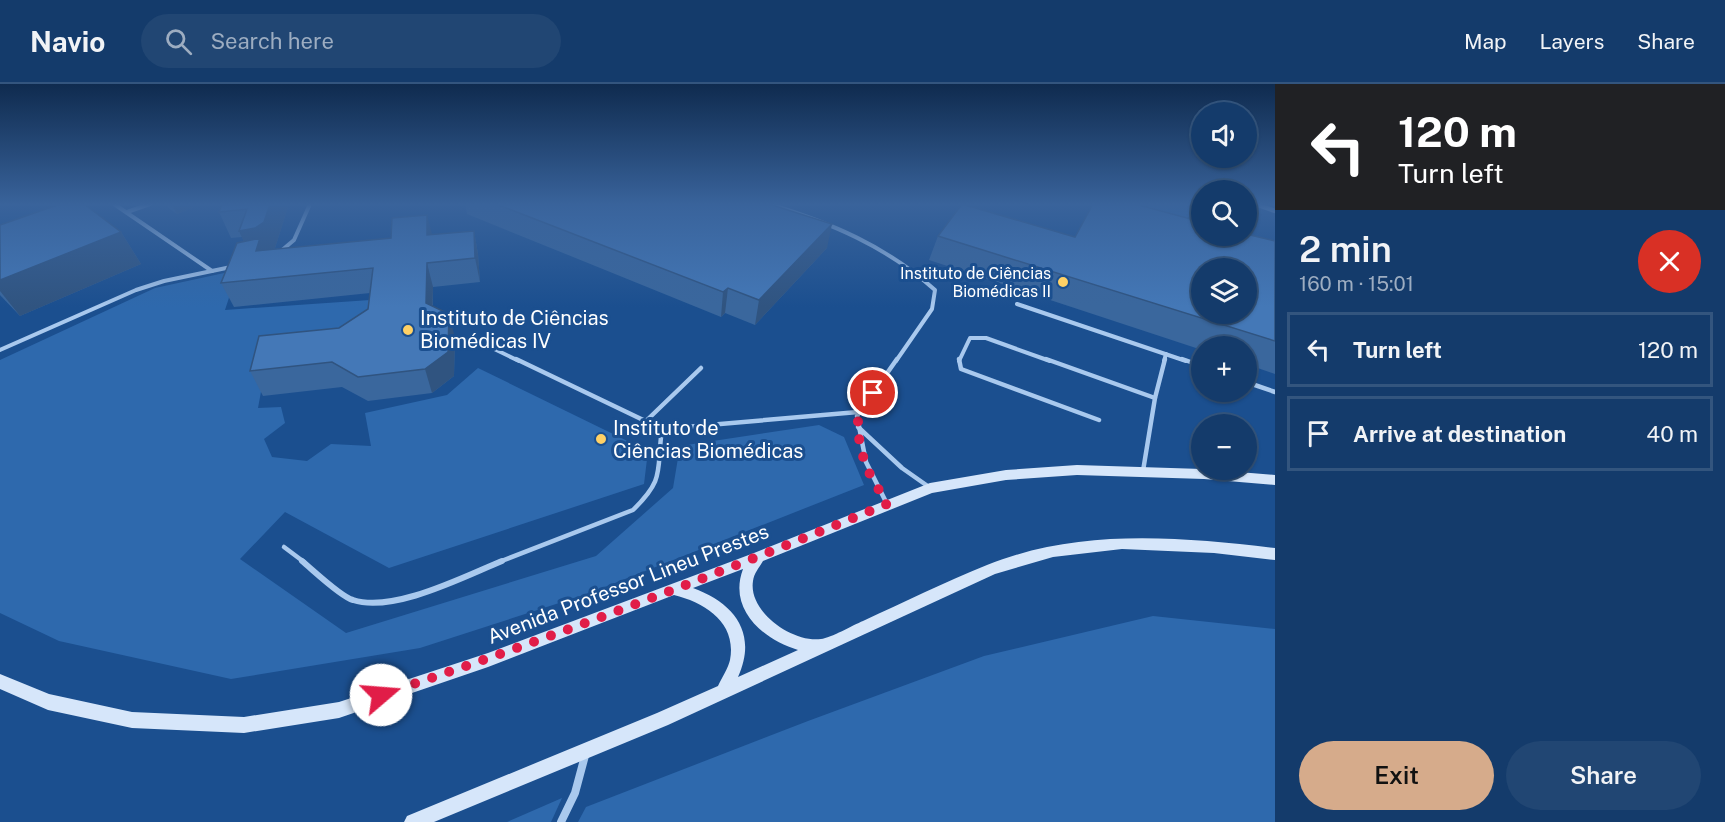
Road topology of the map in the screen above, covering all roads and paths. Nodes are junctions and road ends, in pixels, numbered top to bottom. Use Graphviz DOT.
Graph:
graph roads {
  1 [pos="165,238"];
  2 [pos="295,238"];
  3 [pos="865,238"];
  4 [pos="279,253"];
  5 [pos="237,266"];
  6 [pos="212,271"];
  7 [pos="1017,304"];
  8 [pos="486,345"];
  9 [pos="0,350"];
  10 [pos="1166,354"];
  11 [pos="1191,362"];
  12 [pos="701,368"];
  13 [pos="1257,386"];
  14 [pos="1275,392"];
  15 [pos="1155,398"];
  16 [pos="858,412"];
  17 [pos="1099,420"];
  18 [pos="646,421"];
  19 [pos="858,427"];
  20 [pos="662,429"];
  21 [pos="1143,471"];
  22 [pos="1274,480"];
  23 [pos="930,488"];
  24 [pos="887,504"];
  25 [pos="284,547"];
  26 [pos="1275,554"];
  27 [pos="759,557"];
  28 [pos="672,589"];
  29 [pos="820,646"];
  30 [pos="0,681"];
  31 [pos="723,692"];
  32 [pos="586,751"];
  33 [pos="413,822"];
  34 [pos="561,822"];
  1 -- 6 [label="lane"];
  2 -- 4 [label="lane"];
  3 -- 16 [label="lane"];
  5 -- 6 [label="lane"];
  6 -- 9 [label="lane"];
  7 -- 10 [label="lane"];
  8 -- 18 [label="lane"];
  10 -- 11 [label="lane"];
  10 -- 15 [label="lane"];
  12 -- 18 [label="lane"];
  13 -- 14 [label="lane"];
  15 -- 17 [label="lane"];
  15 -- 21 [label="lane"];
  16 -- 19 [label="lane"];
  16 -- 20 [label="lane"];
  18 -- 20 [label="lane"];
  19 -- 23 [label="lane"];
  19 -- 24 [label="lane"];
  20 -- 25 [label="lane"];
  21 -- 22 [label="main road, Avenida Professor Lineu Prestes"];
  21 -- 23 [label="main road, Avenida Professor Lineu Prestes"];
  23 -- 24 [label="main road, Avenida Professor Lineu Prestes"];
  24 -- 27 [label="main road, Avenida Professor Lineu Prestes"];
  26 -- 29 [label="main road"];
  27 -- 28 [label="main road, Avenida Professor Lineu Prestes"];
  27 -- 29 [label="main road"];
  28 -- 30 [label="main road, Avenida Professor Lineu Prestes"];
  28 -- 31 [label="main road"];
  29 -- 31 [label="main road"];
  31 -- 32 [label="main road"];
  32 -- 33 [label="main road"];
  32 -- 34 [label="street"];
}
